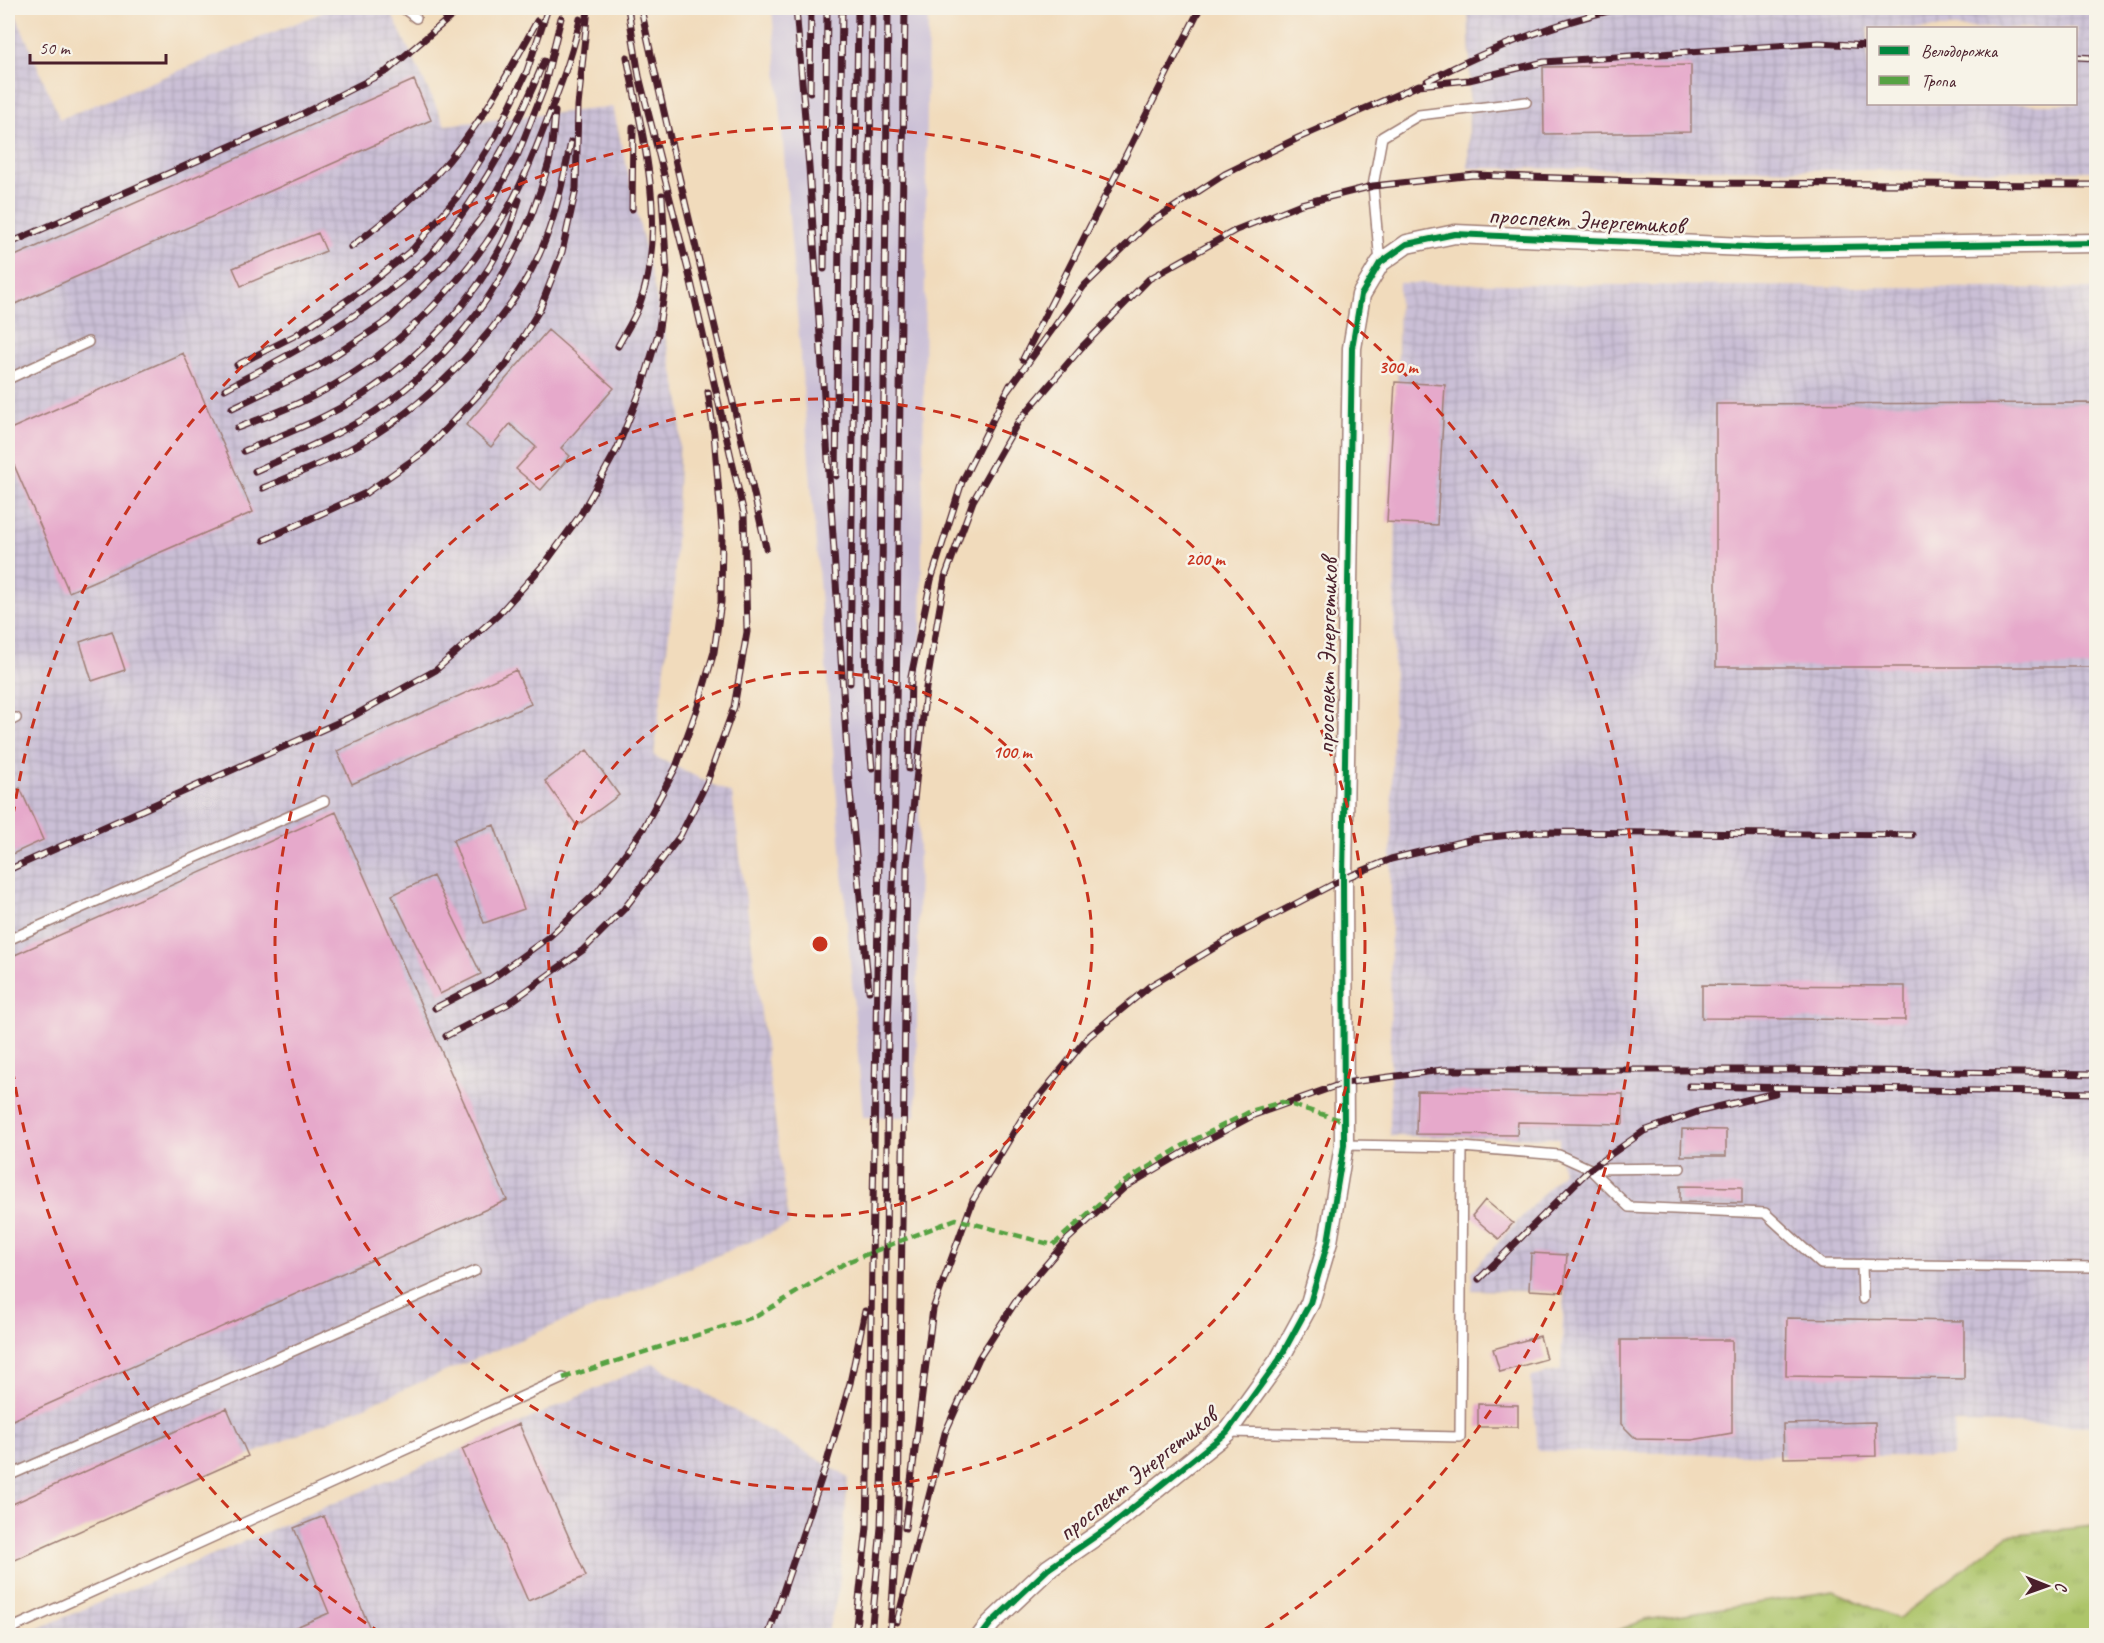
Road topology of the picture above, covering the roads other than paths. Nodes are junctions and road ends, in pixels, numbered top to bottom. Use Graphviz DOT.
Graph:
graph roads {
  1 [pos="403,8"];
  2 [pos="416,18"];
  3 [pos="1526,102"];
  4 [pos="2097,243"];
  5 [pos="1380,263"];
  6 [pos="88,342"];
  7 [pos="8,379"];
  8 [pos="324,801"];
  9 [pos="8,940"];
  10 [pos="1344,1145"];
  11 [pos="1462,1146"];
  12 [pos="1680,1168"];
  13 [pos="1590,1169"];
  14 [pos="1862,1264"];
  15 [pos="2097,1267"];
  16 [pos="475,1271"];
  17 [pos="1863,1299"];
  18 [pos="563,1378"];
  19 [pos="1227,1432"];
  20 [pos="8,1476"];
  21 [pos="8,1630"];
  22 [pos="981,1635"];
  1 -- 2 [label="lane"];
  3 -- 5 [label="lane"];
  4 -- 5 [label="street, проспект Энергетиков"];
  5 -- 10 [label="street, проспект Энергетиков"];
  6 -- 7 [label="lane"];
  8 -- 9 [label="lane"];
  10 -- 11 [label="lane"];
  10 -- 19 [label="street, проспект Энергетиков"];
  11 -- 13 [label="lane"];
  11 -- 19 [label="lane"];
  12 -- 13 [label="lane"];
  13 -- 14 [label="lane"];
  14 -- 15 [label="lane"];
  14 -- 17 [label="lane"];
  16 -- 20 [label="lane"];
  18 -- 21 [label="lane"];
  19 -- 22 [label="street, проспект Энергетиков"];
}
